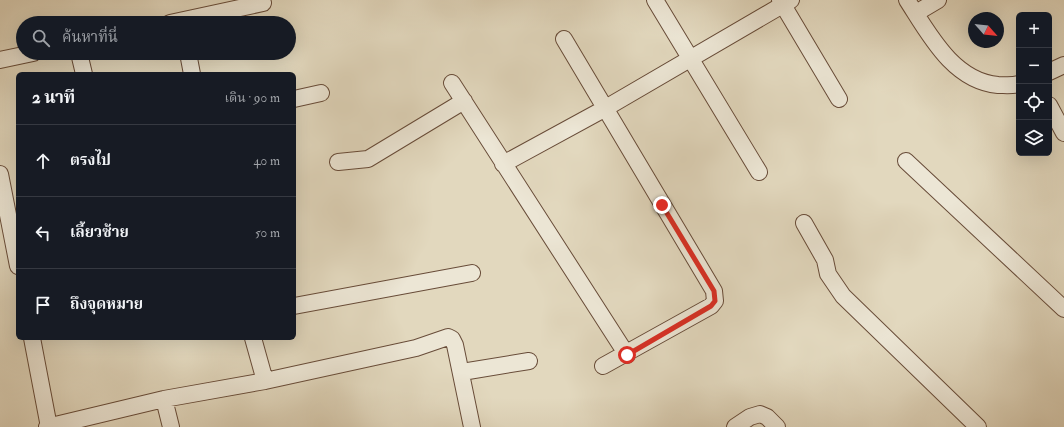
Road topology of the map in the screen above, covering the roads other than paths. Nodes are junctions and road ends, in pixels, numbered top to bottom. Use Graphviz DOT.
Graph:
graph roads {
  1 [pos="655,0"];
  2 [pos="907,0"];
  3 [pos="938,0"];
  4 [pos="785,2"];
  5 [pos="263,3"];
  6 [pos="916,13"];
  7 [pos="205,16"];
  8 [pos="564,39"];
  9 [pos="16,57"];
  10 [pos="689,59"];
  11 [pos="0,60"];
  12 [pos="81,60"];
  13 [pos="189,60"];
  14 [pos="1064,65"];
  15 [pos="1052,71"];
  16 [pos="84,72"];
  17 [pos="192,72"];
  18 [pos="452,83"];
  19 [pos="1016,85"];
  20 [pos="321,93"];
  21 [pos="296,99"];
  22 [pos="840,99"];
  23 [pos="464,101"];
  24 [pos="604,109"];
  25 [pos="1052,111"];
  26 [pos="1064,133"];
  27 [pos="906,161"];
  28 [pos="338,162"];
  29 [pos="503,164"];
  30 [pos="759,172"];
  31 [pos="0,174"];
  32 [pos="804,223"];
  33 [pos="16,256"];
  34 [pos="472,273"];
  35 [pos="296,306"];
  36 [pos="1064,309"];
  37 [pos="32,340"];
  38 [pos="254,340"];
  39 [pos="627,355"];
  40 [pos="529,361"];
  41 [pos="603,366"];
  42 [pos="462,372"];
  43 [pos="265,381"];
  44 [pos="164,399"];
  45 [pos="48,427"];
  46 [pos="171,427"];
  47 [pos="472,427"];
  48 [pos="735,427"];
  49 [pos="777,427"];
  50 [pos="978,427"];
  1 -- 10 [label="street"];
  2 -- 6 [label="street"];
  3 -- 6 [label="street"];
  4 -- 10 [label="street"];
  4 -- 22 [label="street"];
  5 -- 7 [label="street"];
  6 -- 19 [label="street"];
  8 -- 24 [label="street"];
  9 -- 11 [label="street"];
  10 -- 24 [label="street"];
  10 -- 30 [label="street"];
  12 -- 16 [label="street"];
  13 -- 17 [label="street"];
  14 -- 15 [label="street"];
  18 -- 23 [label="street"];
  20 -- 21 [label="street"];
  23 -- 28 [label="street"];
  23 -- 29 [label="street"];
  24 -- 29 [label="street"];
  24 -- 39 [label="street"];
  25 -- 26 [label="street"];
  27 -- 36 [label="street"];
  29 -- 39 [label="street"];
  31 -- 33 [label="street"];
  32 -- 50 [label="street"];
  34 -- 35 [label="street"];
  37 -- 45 [label="street"];
  38 -- 43 [label="street"];
  39 -- 41 [label="street"];
  40 -- 42 [label="street"];
  42 -- 43 [label="street"];
  42 -- 47 [label="street"];
  43 -- 44 [label="street"];
  44 -- 45 [label="street"];
  44 -- 46 [label="street"];
  48 -- 49 [label="street"];
}
